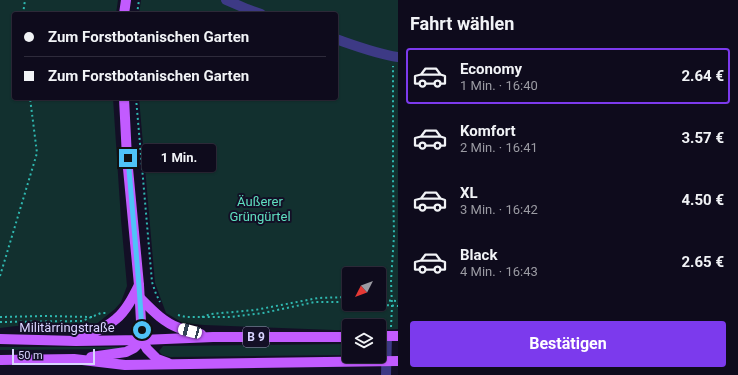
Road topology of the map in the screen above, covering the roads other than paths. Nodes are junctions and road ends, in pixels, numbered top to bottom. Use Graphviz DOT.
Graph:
graph roads {
  1 [pos="126,0"];
  2 [pos="226,0"];
  3 [pos="124,12"];
  4 [pos="254,12"];
  5 [pos="338,40"];
  6 [pos="396,57"];
  7 [pos="124,100"];
  8 [pos="139,286"];
  9 [pos="140,298"];
  10 [pos="342,336"];
  11 [pos="386,336"];
  12 [pos="398,336"];
  13 [pos="212,337"];
  14 [pos="0,340"];
  15 [pos="76,340"];
  16 [pos="142,340"];
  17 [pos="74,359"];
  18 [pos="0,360"];
  19 [pos="386,361"];
  20 [pos="398,361"];
  21 [pos="342,362"];
  22 [pos="386,363"];
  23 [pos="170,364"];
  24 [pos="386,375"];
  1 -- 3 [label="main road"];
  2 -- 4 [label="street"];
  5 -- 6 [label="street"];
  7 -- 8 [label="main road"];
  8 -- 9 [label="main road"];
  8 -- 15 [label="main road, B 9"];
  9 -- 13 [label="main road, B 9"];
  9 -- 16 [label="main road"];
  10 -- 13 [label="main road, Militärringstraße / B 9"];
  11 -- 12 [label="main road"];
  13 -- 16 [label="main road, Militärringstraße / B 9"];
  14 -- 15 [label="main road, Militärringstraße / B 9"];
  15 -- 16 [label="main road, Militärringstraße / B 9"];
  16 -- 17 [label="main road, B 9"];
  16 -- 23 [label="main road"];
  17 -- 18 [label="main road, B 9"];
  17 -- 23 [label="main road, B 9"];
  19 -- 20 [label="main road, B 9"];
  21 -- 23 [label="main road, B 9"];
  22 -- 24 [label="street"];
}
